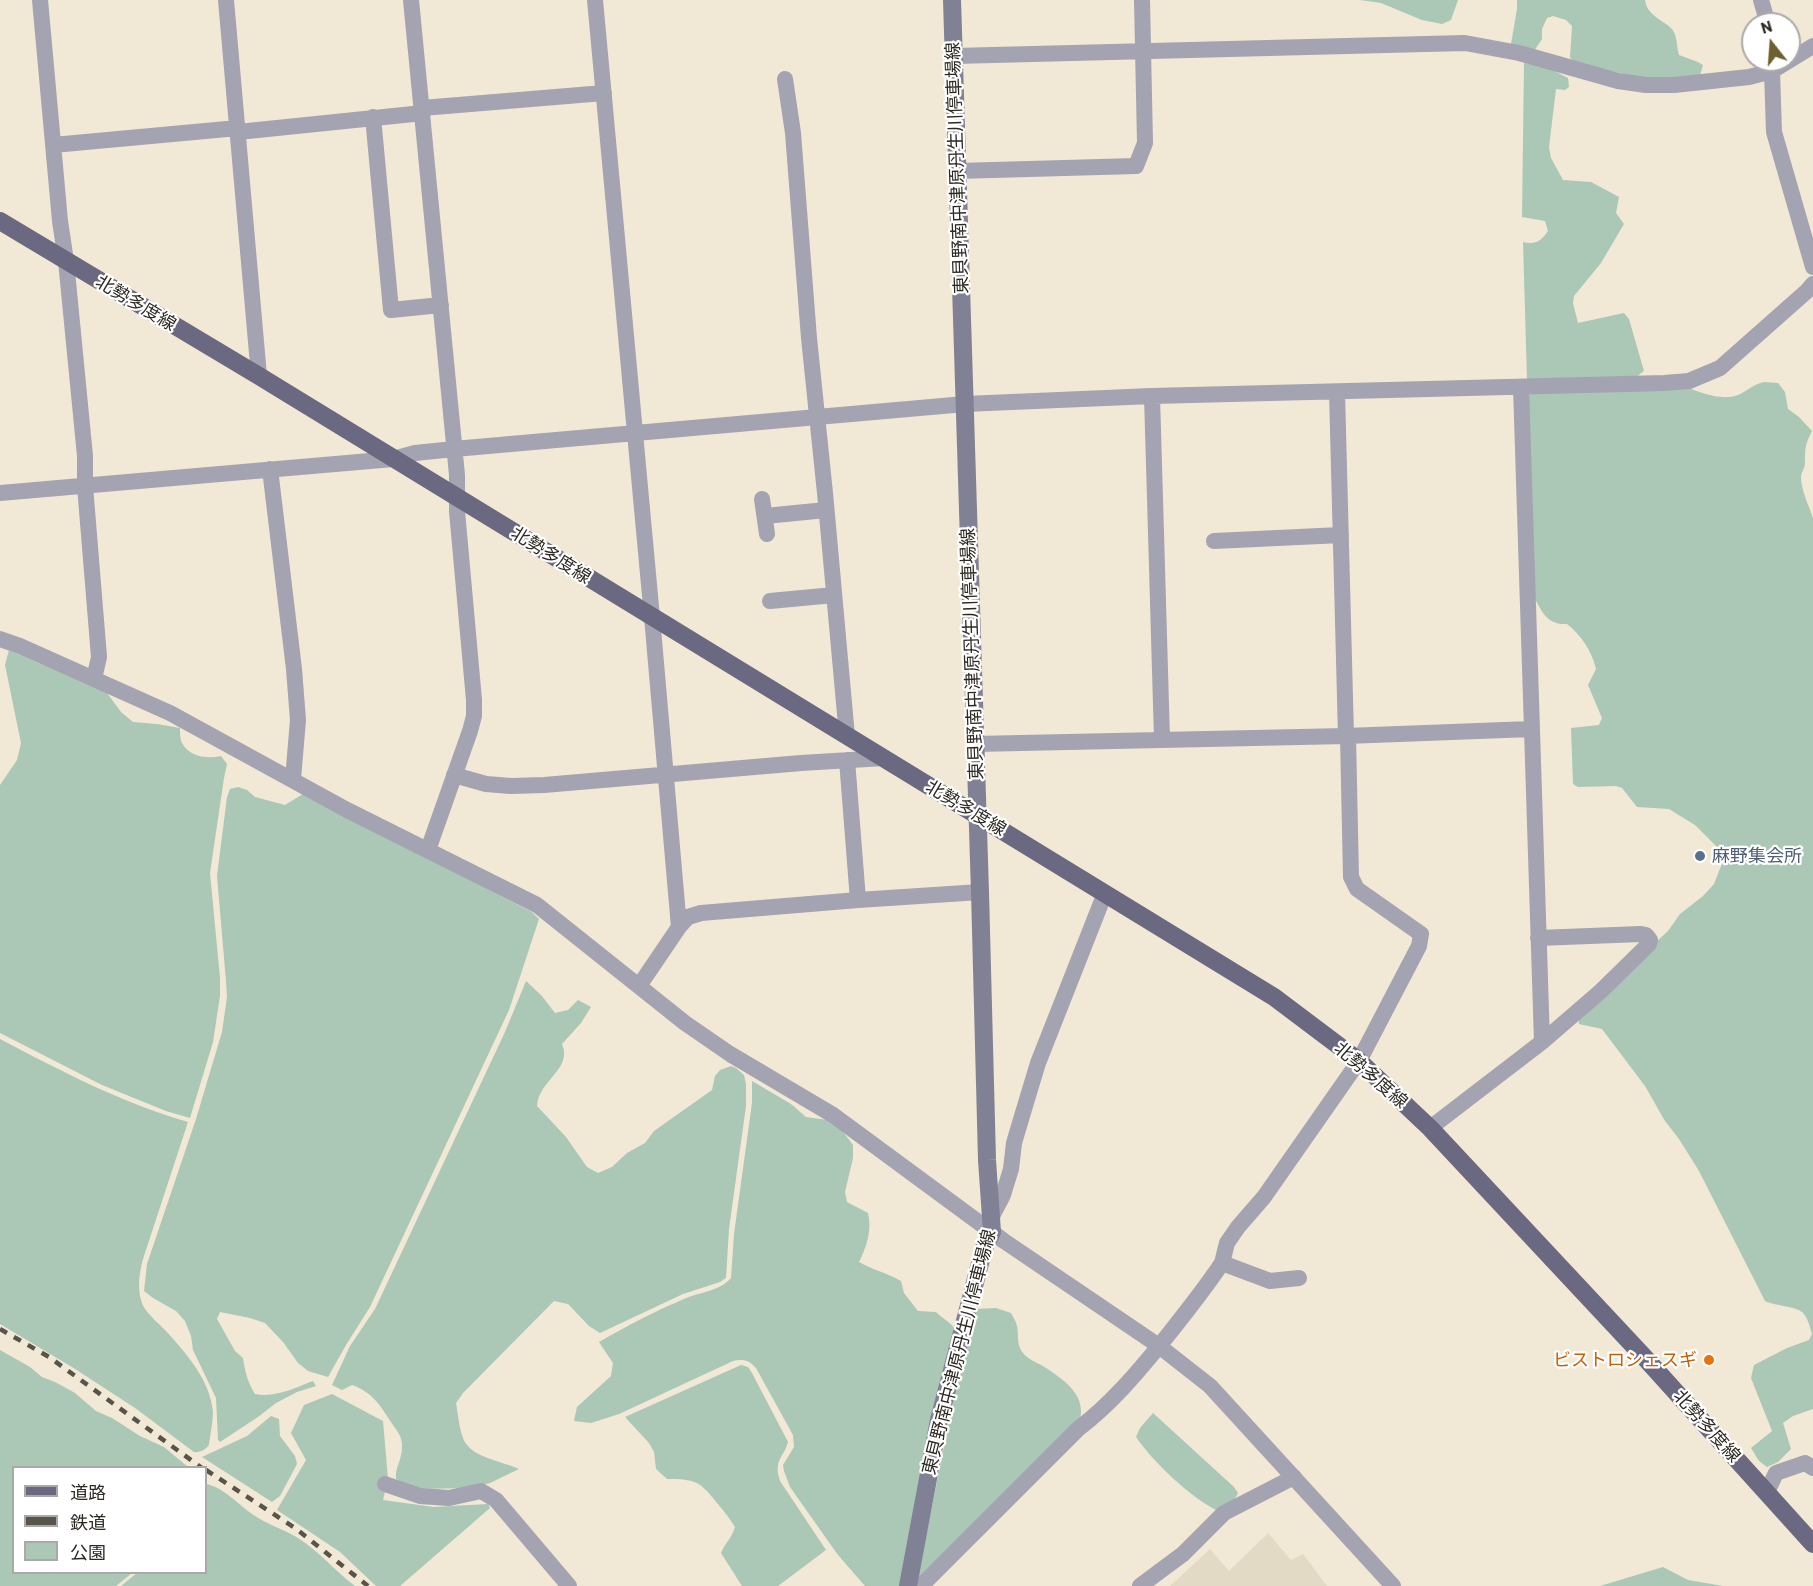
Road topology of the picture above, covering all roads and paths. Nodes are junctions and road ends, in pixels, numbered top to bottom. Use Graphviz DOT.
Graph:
graph roads {
  1 [pos="40,0"];
  2 [pos="226,0"];
  3 [pos="411,0"];
  4 [pos="595,0"];
  5 [pos="952,0"];
  6 [pos="1142,0"];
  7 [pos="1144,51"];
  8 [pos="954,57"];
  9 [pos="1760,72"];
  10 [pos="1774,72"];
  11 [pos="785,79"];
  12 [pos="604,93"];
  13 [pos="422,111"];
  14 [pos="373,117"];
  15 [pos="238,130"];
  16 [pos="53,144"];
  17 [pos="957,171"];
  18 [pos="0,221"];
  19 [pos="66,261"];
  20 [pos="1813,267"];
  21 [pos="1813,284"];
  22 [pos="441,305"];
  23 [pos="259,376"];
  24 [pos="1521,387"];
  25 [pos="1337,392"];
  26 [pos="1152,396"];
  27 [pos="965,404"];
  28 [pos="816,418"];
  29 [pos="636,433"];
  30 [pos="454,449"];
  31 [pos="393,459"];
  32 [pos="270,470"];
  33 [pos="85,486"];
  34 [pos="0,493"];
  35 [pos="458,497"];
  36 [pos="762,499"];
  37 [pos="826,510"];
  38 [pos="765,516"];
  39 [pos="767,534"];
  40 [pos="1341,535"];
  41 [pos="1214,541"];
  42 [pos="834,595"];
  43 [pos="770,601"];
  44 [pos="652,617"];
  45 [pos="0,639"];
  46 [pos="94,679"];
  47 [pos="1531,729"];
  48 [pos="847,736"];
  49 [pos="1347,736"];
  50 [pos="1162,740"];
  51 [pos="975,744"];
  52 [pos="884,758"];
  53 [pos="847,760"];
  54 [pos="454,775"];
  55 [pos="665,776"];
  56 [pos="293,779"];
  57 [pos="977,815"];
  58 [pos="428,850"];
  59 [pos="980,892"];
  60 [pos="1105,893"];
  61 [pos="858,900"];
  62 [pos="679,927"];
  63 [pos="1538,938"];
  64 [pos="639,987"];
  65 [pos="1542,1042"];
  66 [pos="1359,1061"];
  67 [pos="1430,1128"];
  68 [pos="991,1225"];
  69 [pos="1222,1263"];
  70 [pos="1299,1278"];
  71 [pos="1159,1346"];
  72 [pos="1813,1468"];
  73 [pos="1294,1477"];
  74 [pos="385,1484"];
  75 [pos="1767,1492"];
  76 [pos="1813,1544"];
  77 [pos="569,1586"];
  78 [pos="908,1586"];
  79 [pos="921,1586"];
  80 [pos="1140,1586"];
  81 [pos="1393,1586"];
  1 -- 16 [label="street"];
  2 -- 15 [label="street"];
  3 -- 13 [label="street"];
  4 -- 12 [label="street"];
  5 -- 8 [label="main road, 東貝野南中津原丹生川停車場線"];
  6 -- 7 [label="street"];
  7 -- 8 [label="street"];
  7 -- 9 [label="street"];
  7 -- 17 [label="street"];
  8 -- 17 [label="main road, 東貝野南中津原丹生川停車場線"];
  10 -- 20 [label="street"];
  11 -- 28 [label="street"];
  12 -- 13 [label="street"];
  12 -- 29 [label="street"];
  13 -- 14 [label="street"];
  13 -- 22 [label="street"];
  14 -- 15 [label="street"];
  14 -- 22 [label="street"];
  15 -- 16 [label="street"];
  15 -- 23 [label="street"];
  16 -- 19 [label="street"];
  17 -- 27 [label="main road, 東貝野南中津原丹生川停車場線"];
  18 -- 19 [label="main road, 北勢多度線"];
  19 -- 23 [label="main road, 北勢多度線"];
  19 -- 33 [label="street"];
  21 -- 24 [label="street"];
  22 -- 30 [label="street"];
  23 -- 31 [label="main road, 北勢多度線"];
  24 -- 25 [label="street"];
  24 -- 47 [label="street"];
  25 -- 26 [label="street"];
  25 -- 40 [label="street"];
  26 -- 27 [label="street"];
  26 -- 50 [label="street"];
  27 -- 28 [label="street"];
  27 -- 51 [label="main road, 東貝野南中津原丹生川停車場線"];
  28 -- 29 [label="street"];
  28 -- 37 [label="street"];
  29 -- 30 [label="street"];
  29 -- 44 [label="street"];
  30 -- 31 [label="street"];
  30 -- 35 [label="street"];
  31 -- 32 [label="street"];
  31 -- 35 [label="main road, 北勢多度線"];
  32 -- 33 [label="street"];
  32 -- 56 [label="street"];
  33 -- 34 [label="street"];
  33 -- 46 [label="street"];
  35 -- 44 [label="main road, 北勢多度線"];
  35 -- 54 [label="street"];
  36 -- 38 [label="street"];
  37 -- 38 [label="street"];
  37 -- 42 [label="street"];
  38 -- 39 [label="street"];
  40 -- 41 [label="street"];
  40 -- 49 [label="street"];
  42 -- 43 [label="street"];
  42 -- 48 [label="street"];
  44 -- 48 [label="main road, 北勢多度線"];
  44 -- 55 [label="street"];
  45 -- 46 [label="street"];
  46 -- 56 [label="street"];
  47 -- 49 [label="street"];
  47 -- 63 [label="street"];
  48 -- 52 [label="main road, 北勢多度線"];
  49 -- 50 [label="street"];
  49 -- 66 [label="street"];
  50 -- 51 [label="street"];
  51 -- 57 [label="main road, 東貝野南中津原丹生川停車場線"];
  52 -- 53 [label="street"];
  52 -- 57 [label="main road, 北勢多度線"];
  53 -- 55 [label="street"];
  53 -- 61 [label="street"];
  54 -- 55 [label="street"];
  54 -- 58 [label="street"];
  55 -- 62 [label="street"];
  56 -- 58 [label="street"];
  57 -- 59 [label="main road, 東貝野南中津原丹生川停車場線"];
  57 -- 60 [label="main road, 北勢多度線"];
  58 -- 64 [label="street"];
  59 -- 61 [label="street"];
  59 -- 68 [label="main road, 東貝野南中津原丹生川停車場線"];
  60 -- 66 [label="main road, 北勢多度線"];
  60 -- 68 [label="street"];
  61 -- 62 [label="street"];
  62 -- 64 [label="street"];
  63 -- 65 [label="street"];
  63 -- 65 [label="street"];
  64 -- 68 [label="street"];
  65 -- 67 [label="street"];
  66 -- 67 [label="main road, 北勢多度線"];
  66 -- 69 [label="street"];
  67 -- 75 [label="main road, 北勢多度線"];
  68 -- 71 [label="street"];
  68 -- 78 [label="main road, 東貝野南中津原丹生川停車場線"];
  69 -- 70 [label="street"];
  69 -- 71 [label="street"];
  71 -- 73 [label="street"];
  71 -- 79 [label="street"];
  72 -- 75 [label="street"];
  73 -- 80 [label="street"];
  73 -- 81 [label="street"];
  74 -- 77 [label="street"];
  75 -- 76 [label="main road, 北勢多度線"];
}
